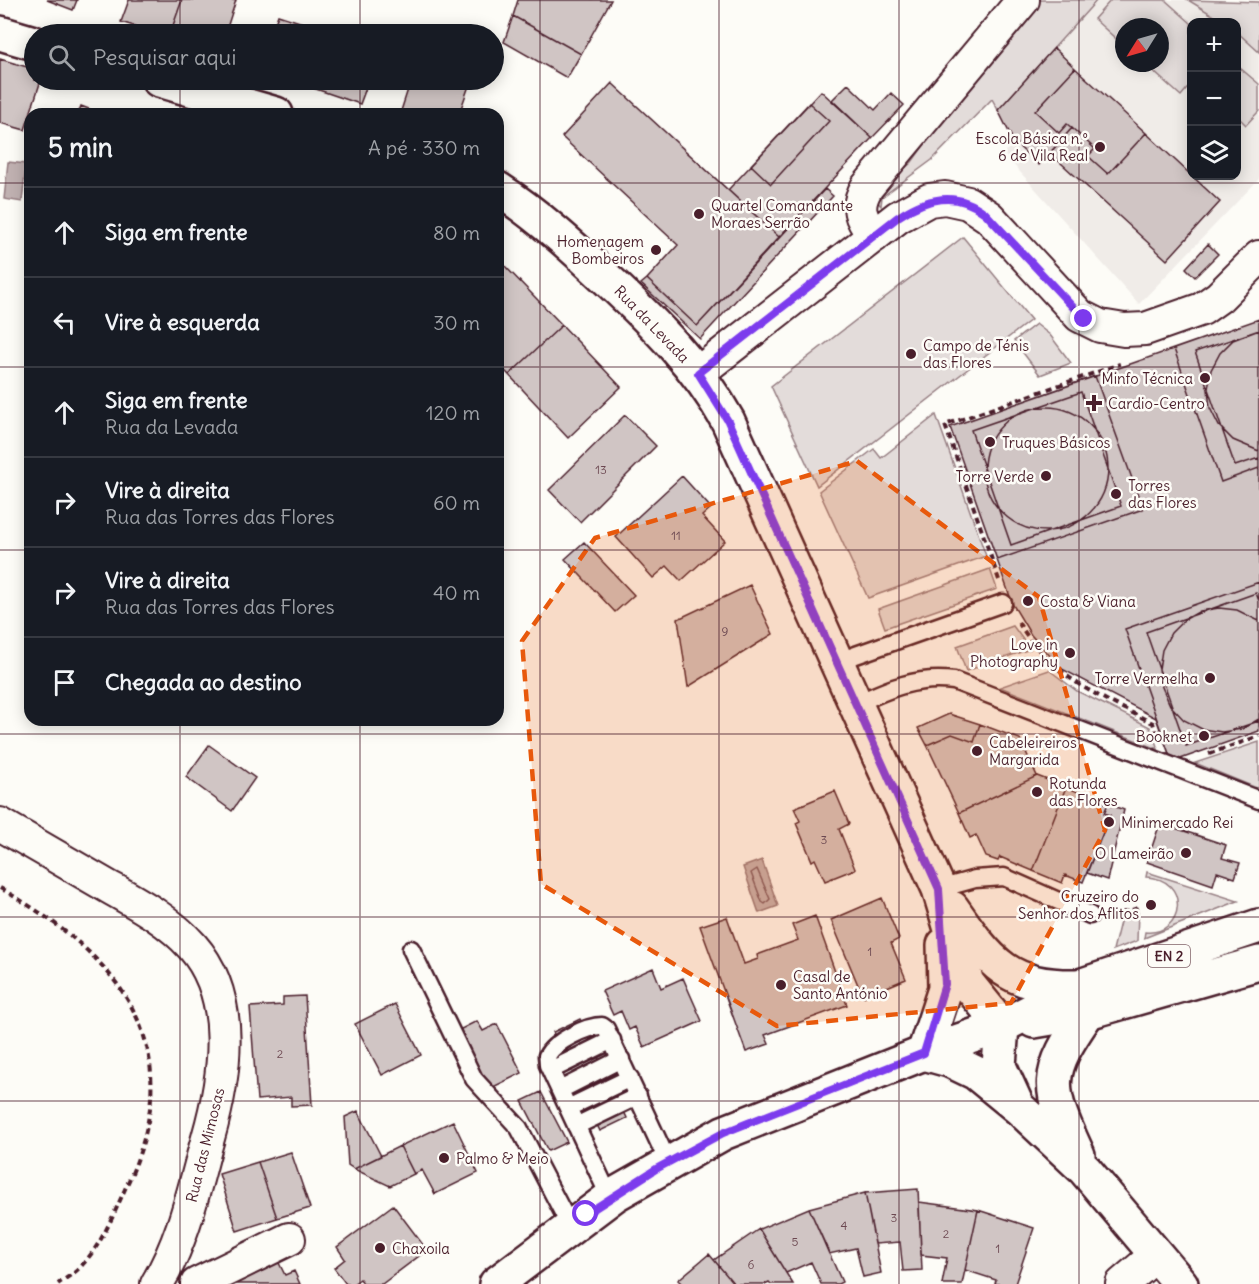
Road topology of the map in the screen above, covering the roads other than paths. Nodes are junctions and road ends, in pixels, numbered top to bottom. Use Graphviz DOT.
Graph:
graph roads {
  1 [pos="1023,0"];
  2 [pos="0,33"];
  3 [pos="24,40"];
  4 [pos="193,90"];
  5 [pos="255,108"];
  6 [pos="504,194"];
  7 [pos="874,237"];
  8 [pos="1259,257"];
  9 [pos="698,373"];
  10 [pos="1006,603"];
  11 [pos="836,662"];
  12 [pos="856,704"];
  13 [pos="1259,800"];
  14 [pos="0,824"];
  15 [pos="939,889"];
  16 [pos="1090,915"];
  17 [pos="1259,926"];
  18 [pos="411,949"];
  19 [pos="1259,963"];
  20 [pos="1084,999"];
  21 [pos="1002,1026"];
  22 [pos="924,1053"];
  23 [pos="621,1059"];
  24 [pos="630,1078"];
  25 [pos="560,1090"];
  26 [pos="638,1096"];
  27 [pos="568,1108"];
  28 [pos="1020,1109"];
  29 [pos="576,1126"];
  30 [pos="668,1162"];
  31 [pos="1085,1170"];
  32 [pos="610,1197"];
  33 [pos="570,1226"];
  34 [pos="289,1239"];
  35 [pos="1156,1255"];
  36 [pos="157,1284"];
  37 [pos="196,1284"];
  38 [pos="496,1284"];
  39 [pos="1122,1284"];
  40 [pos="1181,1284"];
  1 -- 7 [label="street"];
  2 -- 3 [label="main road"];
  4 -- 5 [label="main road"];
  6 -- 9 [label="main road, Rua da Levada"];
  7 -- 8 [label="street"];
  7 -- 9 [label="street"];
  9 -- 11 [label="main road, Rua da Levada"];
  10 -- 11 [label="lane"];
  11 -- 12 [label="main road, Rua da Levada"];
  12 -- 13 [label="lane"];
  12 -- 15 [label="main road, Rua da Levada"];
  14 -- 36 [label="street, Rua das Mimosas"];
  15 -- 16 [label="lane"];
  15 -- 20 [label="main road"];
  15 -- 21 [label="main road"];
  15 -- 22 [label="main road"];
  17 -- 20 [label="main road, EN 2"];
  18 -- 33 [label="lane"];
  19 -- 20 [label="main road, EN 2"];
  20 -- 21 [label="main road, EN 2"];
  20 -- 31 [label="main road"];
  21 -- 22 [label="main road, EN 2"];
  21 -- 28 [label="main road"];
  22 -- 28 [label="main road"];
  22 -- 30 [label="main road, EN 2"];
  23 -- 24 [label="lane"];
  23 -- 25 [label="lane"];
  23 -- 25 [label="lane"];
  24 -- 26 [label="lane"];
  24 -- 27 [label="lane"];
  25 -- 27 [label="lane"];
  26 -- 29 [label="lane"];
  26 -- 30 [label="lane"];
  27 -- 29 [label="lane"];
  28 -- 31 [label="main road"];
  29 -- 32 [label="lane"];
  30 -- 32 [label="main road, EN 2"];
  31 -- 35 [label="main road"];
  32 -- 33 [label="main road, EN 2"];
  33 -- 38 [label="main road, EN 2"];
  34 -- 37 [label="street"];
  35 -- 39 [label="street"];
  35 -- 40 [label="main road"];
}
